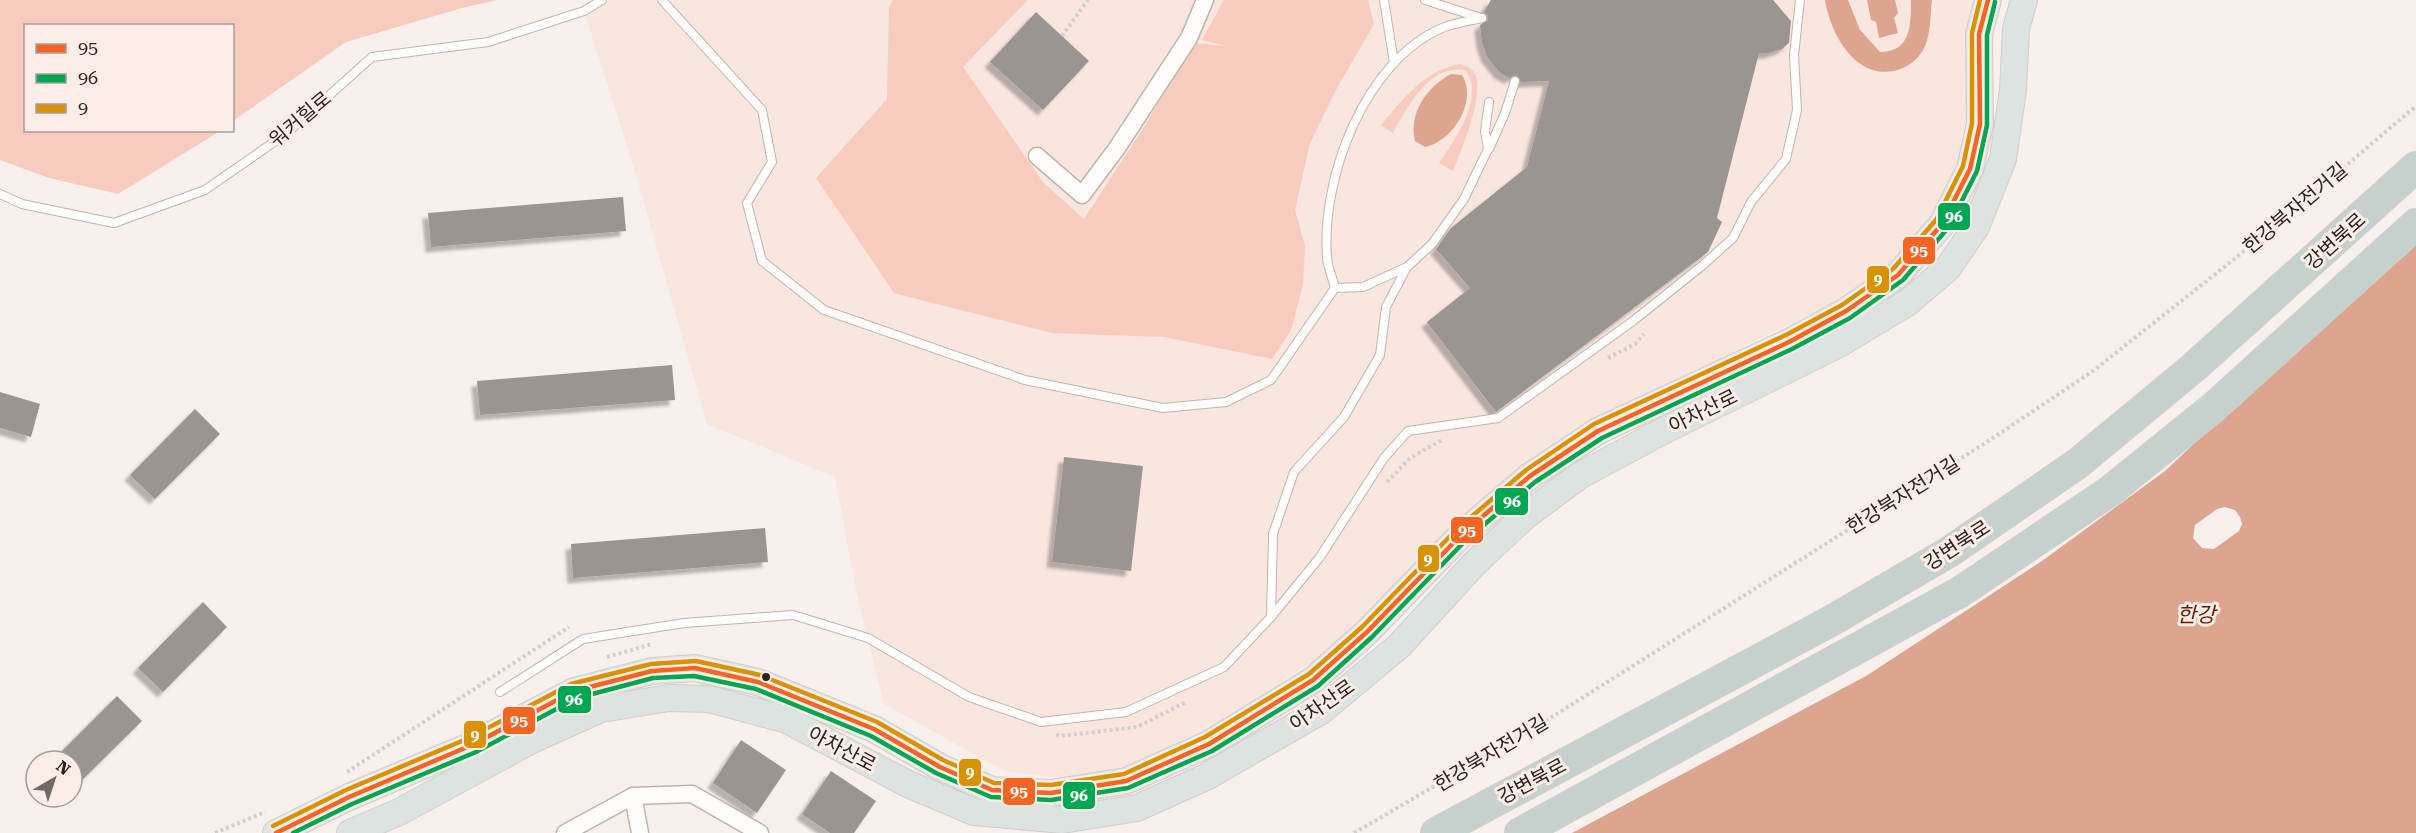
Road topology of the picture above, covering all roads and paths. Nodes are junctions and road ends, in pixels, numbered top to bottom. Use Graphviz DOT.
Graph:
graph roads {
  1 [pos="602,0"];
  2 [pos="662,0"];
  3 [pos="1088,0"];
  4 [pos="1205,0"];
  5 [pos="1384,0"];
  6 [pos="1425,0"];
  7 [pos="1800,0"];
  8 [pos="1988,0"];
  9 [pos="2024,0"];
  10 [pos="1062,36"];
  11 [pos="1394,63"];
  12 [pos="1515,81"];
  13 [pos="1489,102"];
  14 [pos="2416,106"];
  15 [pos="1488,149"];
  16 [pos="1037,156"];
  17 [pos="2416,168"];
  18 [pos="0,194"];
  19 [pos="2416,224"];
  20 [pos="1407,267"];
  21 [pos="1335,288"];
  22 [pos="1644,334"];
  23 [pos="1605,359"];
  24 [pos="1450,436"];
  25 [pos="1382,487"];
  26 [pos="1271,617"];
  27 [pos="569,627"];
  28 [pos="500,692"];
  29 [pos="1188,701"];
  30 [pos="1051,734"];
  31 [pos="338,778"];
  32 [pos="633,796"];
  33 [pos="273,821"];
  34 [pos="215,833"];
  35 [pos="350,833"];
  36 [pos="565,833"];
  37 [pos="640,833"];
  38 [pos="760,833"];
  39 [pos="1354,833"];
  40 [pos="1436,833"];
  41 [pos="1520,833"];
  1 -- 18 [label="lane, 워커힐로"];
  2 -- 21 [label="lane"];
  3 -- 10 [label="path"];
  4 -- 16 [label="street"];
  5 -- 11 [label="lane"];
  6 -- 11 [label="lane"];
  7 -- 26 [label="lane"];
  8 -- 33 [label="main road, 아차산로"];
  9 -- 35 [label="main road, 아차산로"];
  11 -- 21 [label="lane"];
  12 -- 15 [label="lane"];
  13 -- 15 [label="lane"];
  14 -- 39 [label="path, 한강북자전거길"];
  15 -- 20 [label="lane"];
  17 -- 40 [label="highway, 강변북로"];
  19 -- 41 [label="highway, 강변북로"];
  20 -- 21 [label="lane"];
  20 -- 26 [label="lane"];
  22 -- 23 [label="path"];
  24 -- 25 [label="path"];
  26 -- 28 [label="lane"];
  27 -- 31 [label="path"];
  29 -- 30 [label="path"];
  32 -- 36 [label="street"];
  32 -- 37 [label="street"];
  32 -- 38 [label="street"];
  33 -- 34 [label="path"];
}
